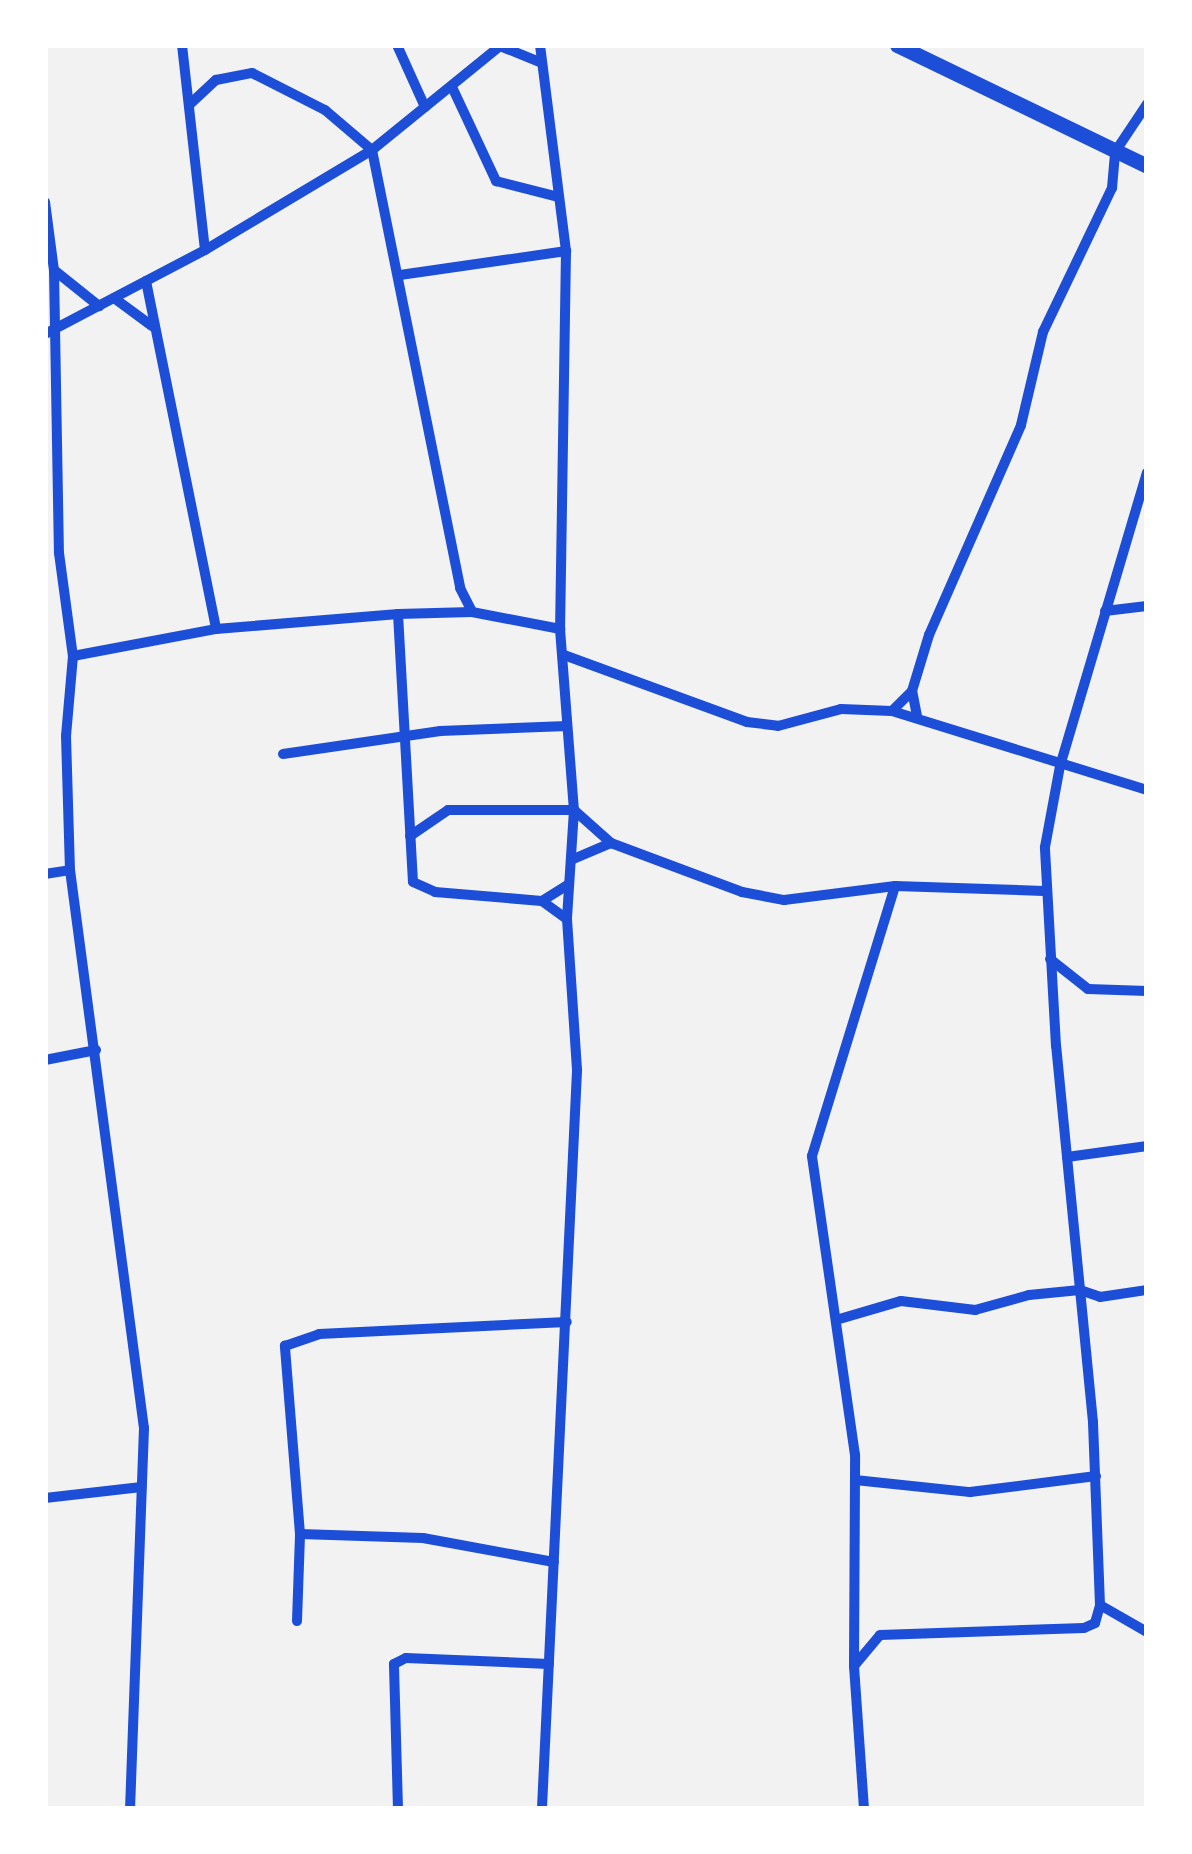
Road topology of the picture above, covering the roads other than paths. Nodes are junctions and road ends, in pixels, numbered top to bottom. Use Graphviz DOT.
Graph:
graph roads {
  1 [pos="182,45"];
  2 [pos="397,45"];
  3 [pos="540,45"];
  4 [pos="897,45"];
  5 [pos="501,46"];
  6 [pos="542,63"];
  7 [pos="452,89"];
  8 [pos="1147,104"];
  9 [pos="189,105"];
  10 [pos="425,108"];
  11 [pos="372,150"];
  12 [pos="1115,152"];
  13 [pos="1147,166"];
  14 [pos="558,198"];
  15 [pos="45,202"];
  16 [pos="205,250"];
  17 [pos="566,250"];
  18 [pos="54,270"];
  19 [pos="400,275"];
  20 [pos="146,281"];
  21 [pos="114,298"];
  22 [pos="99,306"];
  23 [pos="152,326"];
  24 [pos="49,332"];
  25 [pos="1147,473"];
  26 [pos="460,588"];
  27 [pos="1147,606"];
  28 [pos="1105,611"];
  29 [pos="451,612"];
  30 [pos="472,612"];
  31 [pos="398,614"];
  32 [pos="560,628"];
  33 [pos="216,629"];
  34 [pos="564,655"];
  35 [pos="73,656"];
  36 [pos="912,691"];
  37 [pos="892,711"];
  38 [pos="916,716"];
  39 [pos="567,726"];
  40 [pos="406,736"];
  41 [pos="283,754"];
  42 [pos="1060,766"];
  43 [pos="1147,790"];
  44 [pos="574,810"];
  45 [pos="410,836"];
  46 [pos="611,843"];
  47 [pos="571,860"];
  48 [pos="70,870"];
  49 [pos="45,874"];
  50 [pos="568,885"];
  51 [pos="895,886"];
  52 [pos="1044,891"];
  53 [pos="542,901"];
  54 [pos="568,919"];
  55 [pos="1050,959"];
  56 [pos="1147,991"];
  57 [pos="96,1050"];
  58 [pos="45,1060"];
  59 [pos="1147,1146"];
  60 [pos="1066,1158"];
  61 [pos="1080,1290"];
  62 [pos="1147,1290"];
  63 [pos="836,1320"];
  64 [pos="567,1322"];
  65 [pos="1096,1476"];
  66 [pos="855,1480"];
  67 [pos="141,1488"];
  68 [pos="45,1498"];
  69 [pos="300,1534"];
  70 [pos="554,1562"];
  71 [pos="1100,1605"];
  72 [pos="298,1621"];
  73 [pos="1147,1632"];
  74 [pos="550,1664"];
  75 [pos="854,1666"];
  76 [pos="130,1809"];
  77 [pos="398,1809"];
  78 [pos="542,1809"];
  79 [pos="864,1809"];
  1 -- 9 [label="street"];
  2 -- 10 [label="street"];
  3 -- 6 [label="street"];
  4 -- 12 [label="street"];
  5 -- 6 [label="street"];
  5 -- 7 [label="street"];
  6 -- 14 [label="street"];
  7 -- 10 [label="street"];
  7 -- 14 [label="street"];
  8 -- 12 [label="street"];
  9 -- 11 [label="street"];
  9 -- 16 [label="street"];
  10 -- 11 [label="street"];
  11 -- 16 [label="street"];
  11 -- 19 [label="street"];
  12 -- 13 [label="street"];
  12 -- 36 [label="street"];
  14 -- 17 [label="street"];
  15 -- 18 [label="street"];
  16 -- 20 [label="street"];
  17 -- 19 [label="street"];
  17 -- 32 [label="street"];
  18 -- 22 [label="street"];
  18 -- 24 [label="street"];
  19 -- 26 [label="street"];
  20 -- 21 [label="street"];
  20 -- 23 [label="street"];
  21 -- 22 [label="street"];
  21 -- 23 [label="street"];
  22 -- 24 [label="street"];
  23 -- 33 [label="street"];
  24 -- 35 [label="street"];
  25 -- 28 [label="street"];
  26 -- 29 [label="street"];
  26 -- 30 [label="street"];
  27 -- 28 [label="street"];
  28 -- 42 [label="street"];
  29 -- 30 [label="street"];
  29 -- 31 [label="street"];
  30 -- 32 [label="street"];
  31 -- 33 [label="street"];
  31 -- 40 [label="street"];
  32 -- 34 [label="street"];
  33 -- 35 [label="street"];
  34 -- 37 [label="street"];
  34 -- 39 [label="street"];
  35 -- 48 [label="street"];
  36 -- 37 [label="street"];
  36 -- 38 [label="street"];
  37 -- 38 [label="street"];
  38 -- 42 [label="street"];
  39 -- 40 [label="street"];
  39 -- 44 [label="street"];
  40 -- 41 [label="street"];
  40 -- 45 [label="street"];
  42 -- 43 [label="street"];
  42 -- 52 [label="street"];
  44 -- 45 [label="street"];
  44 -- 46 [label="street"];
  44 -- 47 [label="street"];
  45 -- 53 [label="street"];
  46 -- 47 [label="street"];
  46 -- 51 [label="street"];
  47 -- 50 [label="street"];
  48 -- 49 [label="street"];
  48 -- 57 [label="street"];
  50 -- 53 [label="street"];
  50 -- 54 [label="street"];
  51 -- 52 [label="street"];
  51 -- 63 [label="street"];
  52 -- 55 [label="street"];
  53 -- 54 [label="street"];
  54 -- 64 [label="street"];
  55 -- 56 [label="street"];
  55 -- 60 [label="street"];
  57 -- 58 [label="street"];
  57 -- 67 [label="street"];
  59 -- 60 [label="street"];
  60 -- 61 [label="street"];
  61 -- 62 [label="street"];
  61 -- 63 [label="street"];
  61 -- 65 [label="street"];
  63 -- 66 [label="street"];
  64 -- 69 [label="street"];
  64 -- 70 [label="street"];
  65 -- 66 [label="street"];
  65 -- 71 [label="street"];
  66 -- 75 [label="street"];
  67 -- 68 [label="street"];
  67 -- 76 [label="street"];
  69 -- 70 [label="street"];
  69 -- 72 [label="street"];
  70 -- 74 [label="street"];
  71 -- 73 [label="street"];
  71 -- 75 [label="street"];
  74 -- 77 [label="street"];
  74 -- 78 [label="street"];
  75 -- 79 [label="street"];
}
